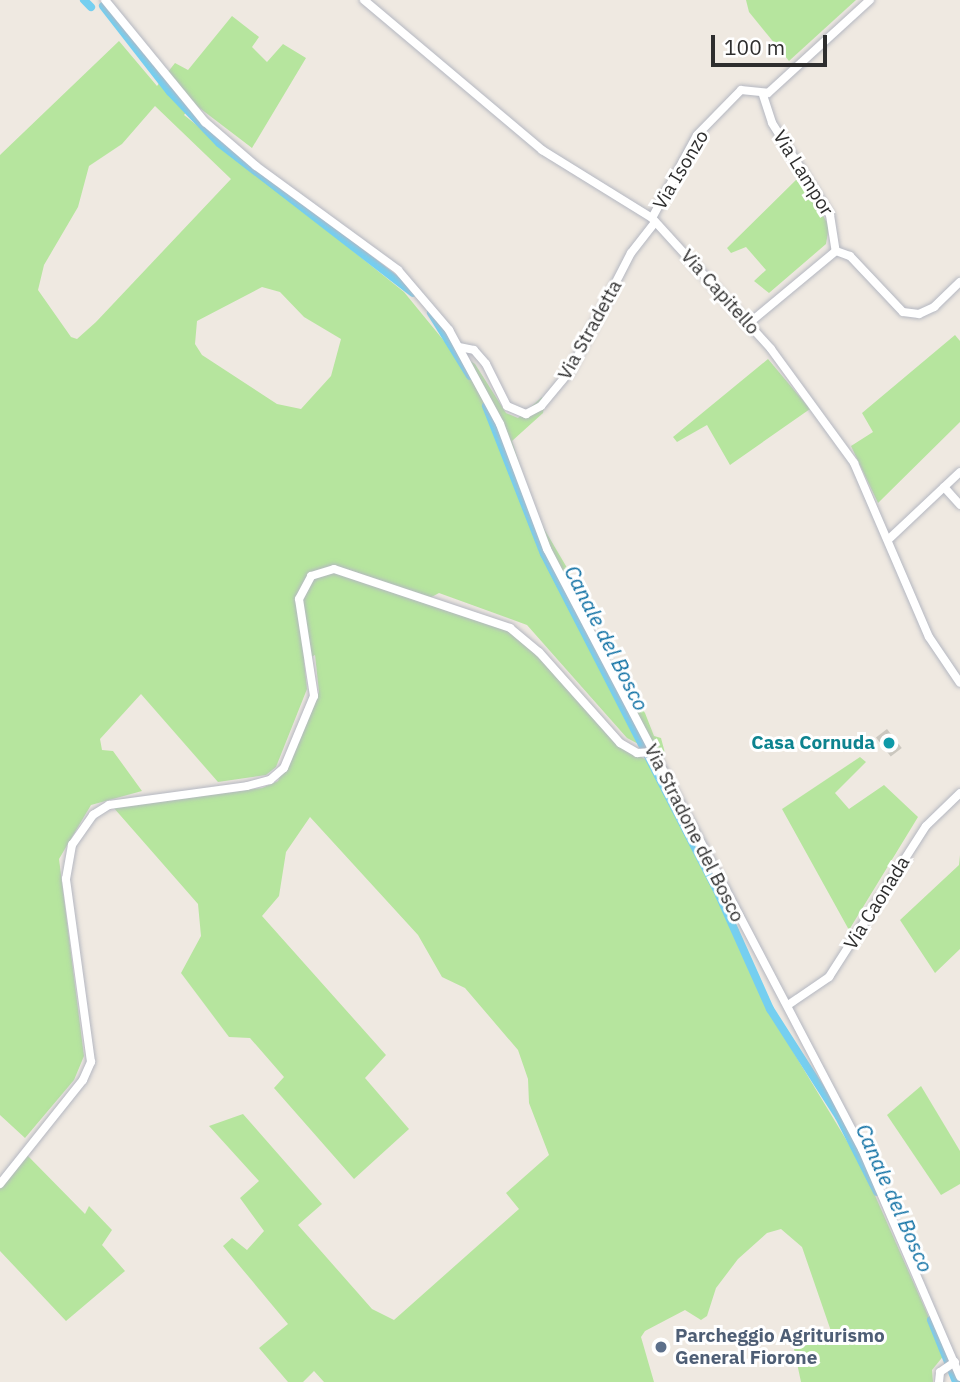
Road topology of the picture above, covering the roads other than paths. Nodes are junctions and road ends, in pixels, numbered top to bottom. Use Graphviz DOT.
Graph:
graph roads {
  1 [pos="105,0"];
  2 [pos="364,0"];
  3 [pos="870,0"];
  4 [pos="763,95"];
  5 [pos="654,220"];
  6 [pos="836,251"];
  7 [pos="960,282"];
  8 [pos="748,324"];
  9 [pos="459,347"];
  10 [pos="960,472"];
  11 [pos="944,487"];
  12 [pos="960,505"];
  13 [pos="890,538"];
  14 [pos="960,683"];
  15 [pos="649,753"];
  16 [pos="960,793"];
  17 [pos="788,1005"];
  18 [pos="0,1184"];
  19 [pos="950,1364"];
  20 [pos="960,1377"];
  21 [pos="939,1382"];
  1 -- 9 [label="street, Via Stradone del Bosco"];
  2 -- 5 [label="street, Via Capitello"];
  3 -- 4 [label="street"];
  4 -- 5 [label="street, Via Isonzo"];
  4 -- 6 [label="street, Via Lampor"];
  5 -- 8 [label="street, Via Capitello"];
  5 -- 9 [label="street, Via Stradetta"];
  6 -- 7 [label="street"];
  6 -- 8 [label="street"];
  8 -- 13 [label="street, Via Capitello"];
  9 -- 15 [label="street, Via Stradone del Bosco"];
  10 -- 11 [label="street"];
  11 -- 12 [label="street"];
  11 -- 13 [label="street"];
  13 -- 14 [label="street, Via Capitello"];
  15 -- 17 [label="street, Via Stradone del Bosco"];
  15 -- 18 [label="street"];
  16 -- 17 [label="street, Via Caonada"];
  17 -- 19 [label="street, Via Stradone del Bosco"];
  19 -- 20 [label="street, Via Stradone del Bosco"];
  19 -- 21 [label="street"];
}
